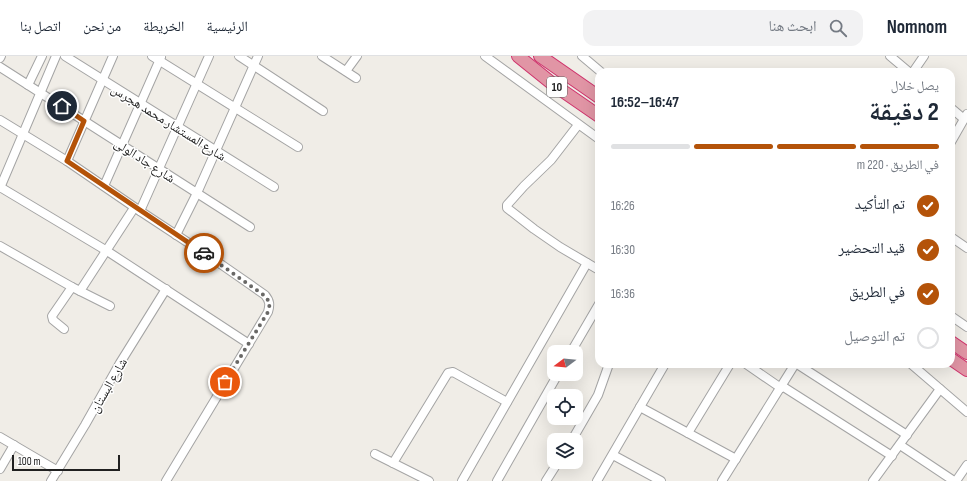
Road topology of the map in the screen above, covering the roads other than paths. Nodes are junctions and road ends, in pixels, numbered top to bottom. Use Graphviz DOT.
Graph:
graph roads {
  1 [pos="42,56"];
  2 [pos="56,56"];
  3 [pos="65,56"];
  4 [pos="112,56"];
  5 [pos="152,56"];
  6 [pos="208,56"];
  7 [pos="239,56"];
  8 [pos="258,56"];
  9 [pos="322,56"];
  10 [pos="357,56"];
  11 [pos="485,56"];
  12 [pos="518,56"];
  13 [pos="540,56"];
  14 [pos="554,56"];
  15 [pos="582,56"];
  16 [pos="890,56"];
  17 [pos="924,56"];
  18 [pos="160,58"];
  19 [pos="254,65"];
  20 [pos="0,67"];
  21 [pos="597,68"];
  22 [pos="904,68"];
  23 [pos="916,68"];
  24 [pos="346,72"];
  25 [pos="564,73"];
  26 [pos="356,78"];
  27 [pos="102,80"];
  28 [pos="196,84"];
  29 [pos="28,85"];
  30 [pos="40,92"];
  31 [pos="595,94"];
  32 [pos="140,103"];
  33 [pos="235,108"];
  34 [pos="955,110"];
  35 [pos="323,111"];
  36 [pos="595,113"];
  37 [pos="966,117"];
  38 [pos="0,120"];
  39 [pos="84,121"];
  40 [pos="578,125"];
  41 [pos="177,127"];
  42 [pos="23,135"];
  43 [pos="955,135"];
  44 [pos="595,136"];
  45 [pos="122,145"];
  46 [pos="298,147"];
  47 [pos="216,151"];
  48 [pos="67,161"];
  49 [pos="159,169"];
  50 [pos="3,171"];
  51 [pos="104,186"];
  52 [pos="274,187"];
  53 [pos="0,188"];
  54 [pos="197,193"];
  55 [pos="137,209"];
  56 [pos="250,227"];
  57 [pos="176,235"];
  58 [pos="955,240"];
  59 [pos="0,246"];
  60 [pos="967,248"];
  61 [pos="107,251"];
  62 [pos="587,263"];
  63 [pos="595,268"];
  64 [pos="72,287"];
  65 [pos="166,289"];
  66 [pos="80,291"];
  67 [pos="110,306"];
  68 [pos="595,311"];
  69 [pos="955,319"];
  70 [pos="967,327"];
  71 [pos="64,329"];
  72 [pos="249,344"];
  73 [pos="575,345"];
  74 [pos="955,345"];
  75 [pos="967,353"];
  76 [pos="955,362"];
  77 [pos="608,368"];
  78 [pos="663,368"];
  79 [pos="728,368"];
  80 [pos="752,368"];
  81 [pos="793,368"];
  82 [pos="802,368"];
  83 [pos="916,368"];
  84 [pos="967,370"];
  85 [pos="554,381"];
  86 [pos="781,387"];
  87 [pos="940,389"];
  88 [pos="507,402"];
  89 [pos="640,407"];
  90 [pos="967,412"];
  91 [pos="576,433"];
  92 [pos="688,433"];
  93 [pos="907,435"];
  94 [pos="0,437"];
  95 [pos="14,445"];
  96 [pos="900,445"];
  97 [pos="375,454"];
  98 [pos="613,455"];
  99 [pos="892,456"];
  100 [pos="736,459"];
  101 [pos="393,463"];
  102 [pos="967,465"];
  103 [pos="0,469"];
  104 [pos="554,469"];
  105 [pos="58,471"];
  106 [pos="424,480"];
  107 [pos="548,480"];
  108 [pos="52,481"];
  109 [pos="166,481"];
  110 [pos="462,481"];
  111 [pos="497,481"];
  112 [pos="597,481"];
  113 [pos="661,481"];
  114 [pos="722,481"];
  115 [pos="873,481"];
  116 [pos="955,481"];
  1 -- 29 [label="street"];
  2 -- 30 [label="street"];
  3 -- 27 [label="street, شارع المستشار محمد هجرس"];
  4 -- 27 [label="street"];
  5 -- 18 [label="street"];
  6 -- 28 [label="street"];
  7 -- 19 [label="street"];
  8 -- 19 [label="street"];
  9 -- 24 [label="street"];
  10 -- 24 [label="street"];
  11 -- 40 [label="street"];
  12 -- 36 [label="highway, 10"];
  13 -- 25 [label="highway, 10"];
  14 -- 25 [label="highway"];
  15 -- 21 [label="street"];
  16 -- 22 [label="street"];
  17 -- 23 [label="street"];
  18 -- 28 [label="street"];
  18 -- 32 [label="street"];
  19 -- 33 [label="street"];
  19 -- 35 [label="street"];
  20 -- 29 [label="street, شارع جاد الولى"];
  24 -- 26 [label="street"];
  25 -- 31 [label="highway, 10"];
  27 -- 32 [label="street, شارع المستشار محمد هجرس"];
  27 -- 39 [label="street"];
  28 -- 33 [label="street"];
  28 -- 41 [label="street"];
  29 -- 30 [label="street, شارع جاد الولى"];
  30 -- 39 [label="street, شارع جاد الولى"];
  30 -- 42 [label="street"];
  32 -- 41 [label="street, شارع المستشار محمد هجرس"];
  32 -- 45 [label="street"];
  33 -- 46 [label="street"];
  33 -- 47 [label="street"];
  34 -- 37 [label="street"];
  37 -- 43 [label="street"];
  38 -- 42 [label="street"];
  39 -- 45 [label="street, شارع جاد الولى"];
  39 -- 48 [label="street"];
  40 -- 44 [label="street"];
  40 -- 62 [label="street"];
  41 -- 47 [label="street, شارع المستشار محمد هجرس"];
  41 -- 49 [label="street"];
  42 -- 48 [label="street"];
  42 -- 50 [label="street"];
  45 -- 49 [label="street, شارع جاد الولى"];
  45 -- 51 [label="street"];
  47 -- 52 [label="street, شارع المستشار محمد هجرس"];
  47 -- 54 [label="street"];
  48 -- 51 [label="street"];
  49 -- 54 [label="street, شارع جاد الولى"];
  49 -- 55 [label="street"];
  50 -- 53 [label="street"];
  51 -- 55 [label="street"];
  53 -- 61 [label="street"];
  54 -- 56 [label="street, شارع جاد الولى"];
  54 -- 57 [label="street"];
  55 -- 57 [label="street"];
  55 -- 61 [label="street"];
  57 -- 72 [label="street"];
  58 -- 60 [label="street"];
  59 -- 64 [label="street"];
  61 -- 65 [label="street"];
  61 -- 66 [label="street"];
  62 -- 63 [label="street"];
  62 -- 88 [label="street"];
  64 -- 66 [label="street"];
  64 -- 71 [label="street"];
  65 -- 72 [label="street"];
  65 -- 105 [label="street, شارع البستان"];
  66 -- 67 [label="street"];
  68 -- 73 [label="street"];
  69 -- 70 [label="street"];
  72 -- 109 [label="street"];
  74 -- 75 [label="highway"];
  76 -- 84 [label="highway"];
  77 -- 91 [label="street"];
  78 -- 89 [label="street"];
  79 -- 92 [label="street"];
  80 -- 86 [label="street"];
  81 -- 86 [label="street"];
  82 -- 93 [label="street"];
  83 -- 87 [label="street"];
  85 -- 111 [label="street"];
  86 -- 99 [label="street"];
  86 -- 100 [label="street"];
  87 -- 90 [label="street"];
  87 -- 93 [label="street"];
  88 -- 101 [label="street"];
  88 -- 110 [label="street"];
  89 -- 92 [label="street"];
  89 -- 98 [label="street"];
  92 -- 100 [label="street"];
  93 -- 96 [label="street"];
  94 -- 95 [label="street"];
  95 -- 103 [label="street"];
  95 -- 105 [label="street"];
  96 -- 99 [label="street"];
  96 -- 116 [label="street"];
  97 -- 101 [label="street"];
  98 -- 112 [label="street"];
  98 -- 113 [label="street"];
  99 -- 115 [label="street"];
  100 -- 114 [label="street"];
  101 -- 106 [label="street"];
  102 -- 116 [label="street"];
  104 -- 107 [label="street"];
  105 -- 108 [label="street, شارع البستان"];
}
